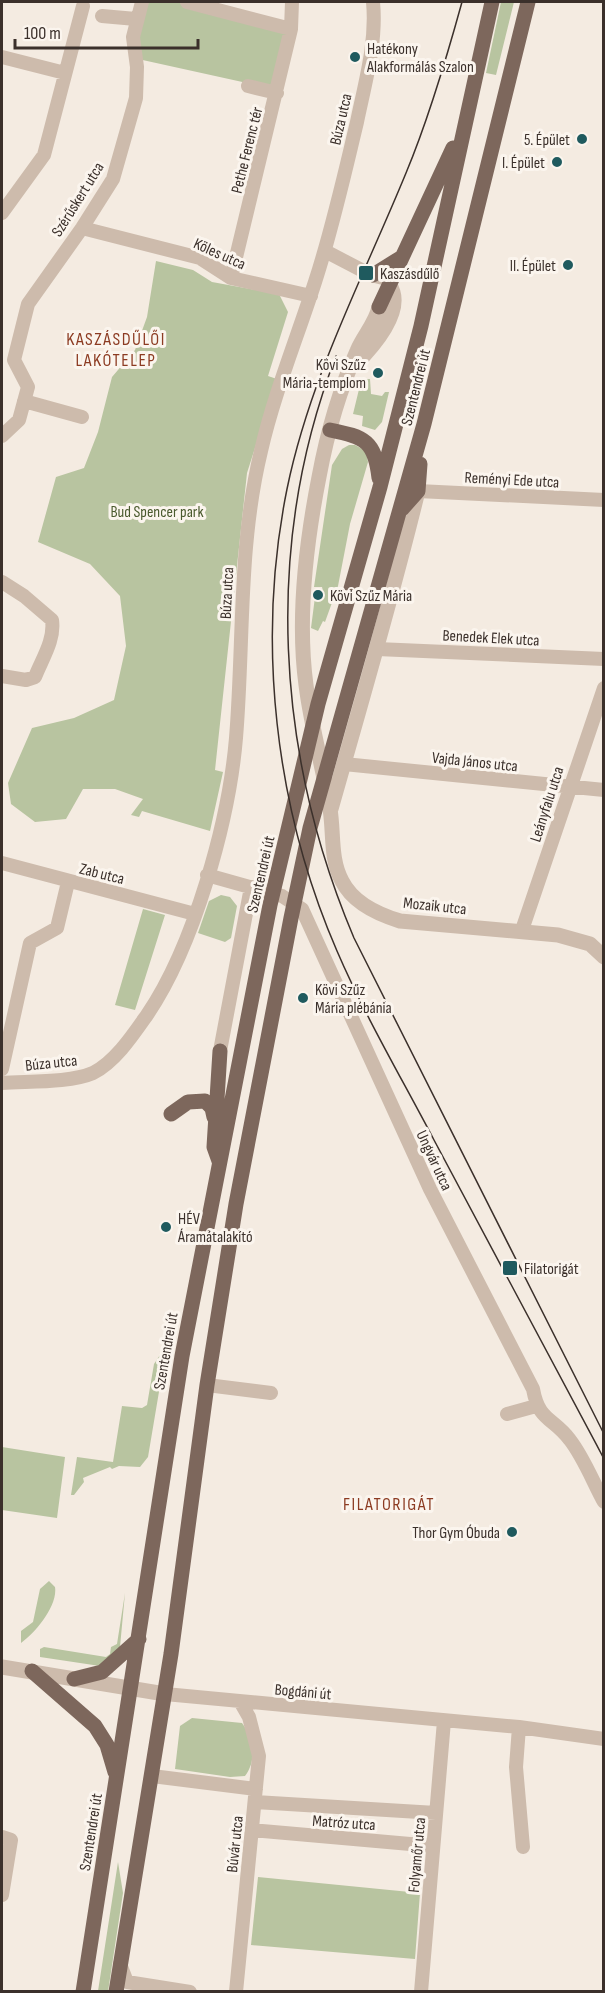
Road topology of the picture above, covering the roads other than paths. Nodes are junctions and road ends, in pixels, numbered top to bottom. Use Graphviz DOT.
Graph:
graph roads {
  1 [pos="142,2"];
  2 [pos="187,2"];
  3 [pos="292,2"];
  4 [pos="373,2"];
  5 [pos="492,2"];
  6 [pos="528,2"];
  7 [pos="82,6"];
  8 [pos="102,16"];
  9 [pos="136,19"];
  10 [pos="291,29"];
  11 [pos="2,57"];
  12 [pos="65,74"];
  13 [pos="248,86"];
  14 [pos="277,93"];
  15 [pos="464,124"];
  16 [pos="2,213"];
  17 [pos="82,228"];
  18 [pos="325,251"];
  19 [pos="402,257"];
  20 [pos="372,275"];
  21 [pos="231,278"];
  22 [pos="389,284"];
  23 [pos="311,296"];
  24 [pos="379,307"];
  25 [pos="8,359"];
  26 [pos="349,372"];
  27 [pos="24,401"];
  28 [pos="82,417"];
  29 [pos="424,424"];
  30 [pos="330,430"];
  31 [pos="2,436"];
  32 [pos="380,487"];
  33 [pos="418,491"];
  34 [pos="603,500"];
  35 [pos="400,511"];
  36 [pos="2,582"];
  37 [pos="377,649"];
  38 [pos="603,659"];
  39 [pos="2,676"];
  40 [pos="603,688"];
  41 [pos="354,723"];
  42 [pos="314,727"];
  43 [pos="344,764"];
  44 [pos="568,787"];
  45 [pos="603,790"];
  46 [pos="330,812"];
  47 [pos="2,863"];
  48 [pos="207,875"];
  49 [pos="68,882"];
  50 [pos="251,887"];
  51 [pos="195,914"];
  52 [pos="524,925"];
  53 [pos="603,957"];
  54 [pos="220,1051"];
  55 [pos="2,1069"];
  56 [pos="2,1083"];
  57 [pos="171,1114"];
  58 [pos="215,1120"];
  59 [pos="220,1165"];
  60 [pos="207,1386"];
  61 [pos="271,1393"];
  62 [pos="536,1406"];
  63 [pos="507,1414"];
  64 [pos="603,1502"];
  65 [pos="139,1639"];
  66 [pos="2,1667"];
  67 [pos="32,1671"];
  68 [pos="74,1678"];
  69 [pos="132,1688"];
  70 [pos="165,1694"];
  71 [pos="241,1703"];
  72 [pos="444,1721"];
  73 [pos="519,1727"];
  74 [pos="603,1739"];
  75 [pos="152,1776"];
  76 [pos="117,1778"];
  77 [pos="255,1796"];
  78 [pos="436,1813"];
  79 [pos="252,1830"];
  80 [pos="2,1838"];
  81 [pos="434,1846"];
  82 [pos="523,1847"];
  83 [pos="2,1895"];
  84 [pos="120,1964"];
  85 [pos="83,1992"];
  86 [pos="116,1992"];
  87 [pos="190,1992"];
  88 [pos="236,1992"];
  89 [pos="421,1992"];
  1 -- 9 [label="street, Szérűskert utca"];
  2 -- 10 [label="street"];
  3 -- 10 [label="street, Pethe Ferenc tér"];
  4 -- 18 [label="street, Búza utca"];
  5 -- 15 [label="main road, Szentendrei út"];
  6 -- 29 [label="main road, Szentendrei út"];
  7 -- 12 [label="street"];
  8 -- 9 [label="street"];
  9 -- 17 [label="street, Szérűskert utca"];
  10 -- 14 [label="street, Pethe Ferenc tér"];
  11 -- 12 [label="street"];
  12 -- 16 [label="street"];
  13 -- 14 [label="street"];
  14 -- 21 [label="street, Pethe Ferenc tér"];
  15 -- 19 [label="main road"];
  15 -- 32 [label="main road, Szentendrei út"];
  17 -- 21 [label="street, Köles utca"];
  17 -- 25 [label="street, Szérűskert utca"];
  18 -- 20 [label="street"];
  18 -- 23 [label="street, Búza utca"];
  19 -- 20 [label="main road"];
  19 -- 22 [label="main road"];
  20 -- 22 [label="street"];
  20 -- 24 [label="street"];
  21 -- 23 [label="street, Köles utca"];
  22 -- 24 [label="main road"];
  22 -- 26 [label="street"];
  23 -- 48 [label="street, Búza utca"];
  24 -- 26 [label="street"];
  25 -- 27 [label="street, Szérűskert utca"];
  26 -- 30 [label="street"];
  27 -- 28 [label="street"];
  27 -- 31 [label="street"];
  29 -- 33 [label="main road"];
  29 -- 35 [label="main road, Szentendrei út"];
  30 -- 32 [label="main road"];
  30 -- 42 [label="street"];
  32 -- 59 [label="main road, Szentendrei út"];
  33 -- 34 [label="street, Reményi Ede utca"];
  33 -- 35 [label="main road"];
  33 -- 37 [label="street"];
  35 -- 60 [label="main road, Szentendrei út"];
  36 -- 39 [label="street"];
  37 -- 38 [label="street, Benedek Elek utca"];
  37 -- 41 [label="street"];
  40 -- 44 [label="street, Leányfalu utca"];
  41 -- 42 [label="street"];
  41 -- 43 [label="street"];
  42 -- 46 [label="street"];
  43 -- 44 [label="street, Vajda János utca"];
  43 -- 46 [label="street"];
  44 -- 45 [label="street, Vajda János utca"];
  44 -- 52 [label="street, Leányfalu utca"];
  46 -- 52 [label="street, Mozaik utca"];
  47 -- 49 [label="street, Zab utca"];
  48 -- 50 [label="street, Ungvár utca"];
  48 -- 51 [label="street, Búza utca"];
  49 -- 51 [label="street, Zab utca"];
  49 -- 55 [label="street"];
  50 -- 54 [label="street, Szentendrei út"];
  50 -- 62 [label="street, Ungvár utca"];
  51 -- 56 [label="street, Búza utca"];
  52 -- 53 [label="street, Mozaik utca"];
  54 -- 58 [label="main road"];
  57 -- 58 [label="main road"];
  58 -- 59 [label="main road"];
  59 -- 65 [label="main road, Szentendrei út"];
  60 -- 61 [label="street"];
  60 -- 70 [label="main road, Szentendrei út"];
  62 -- 63 [label="street"];
  62 -- 64 [label="street, Ungvár utca"];
  65 -- 68 [label="main road"];
  65 -- 69 [label="main road, Szentendrei út"];
  66 -- 67 [label="street, Bogdáni út"];
  67 -- 68 [label="street, Bogdáni út"];
  67 -- 76 [label="main road"];
  68 -- 69 [label="street, Bogdáni út"];
  69 -- 70 [label="street, Bogdáni út"];
  69 -- 76 [label="main road, Szentendrei út"];
  70 -- 71 [label="street, Bogdáni út"];
  70 -- 75 [label="main road, Szentendrei út"];
  71 -- 72 [label="street, Bogdáni út"];
  71 -- 77 [label="street, Búvár utca"];
  72 -- 73 [label="street, Bogdáni út"];
  72 -- 78 [label="street, Folyamőr utca"];
  73 -- 74 [label="street, Bogdáni út"];
  73 -- 82 [label="street"];
  75 -- 77 [label="street, Matróz utca"];
  75 -- 84 [label="main road, Szentendrei út"];
  76 -- 85 [label="main road, Szentendrei út"];
  77 -- 78 [label="street, Matróz utca"];
  77 -- 79 [label="street, Búvár utca"];
  78 -- 81 [label="street, Folyamőr utca"];
  79 -- 81 [label="street, Matróz utca"];
  79 -- 88 [label="street, Búvár utca"];
  80 -- 83 [label="street"];
  81 -- 89 [label="street, Folyamőr utca"];
  84 -- 86 [label="main road, Szentendrei út"];
  84 -- 87 [label="street"];
}
